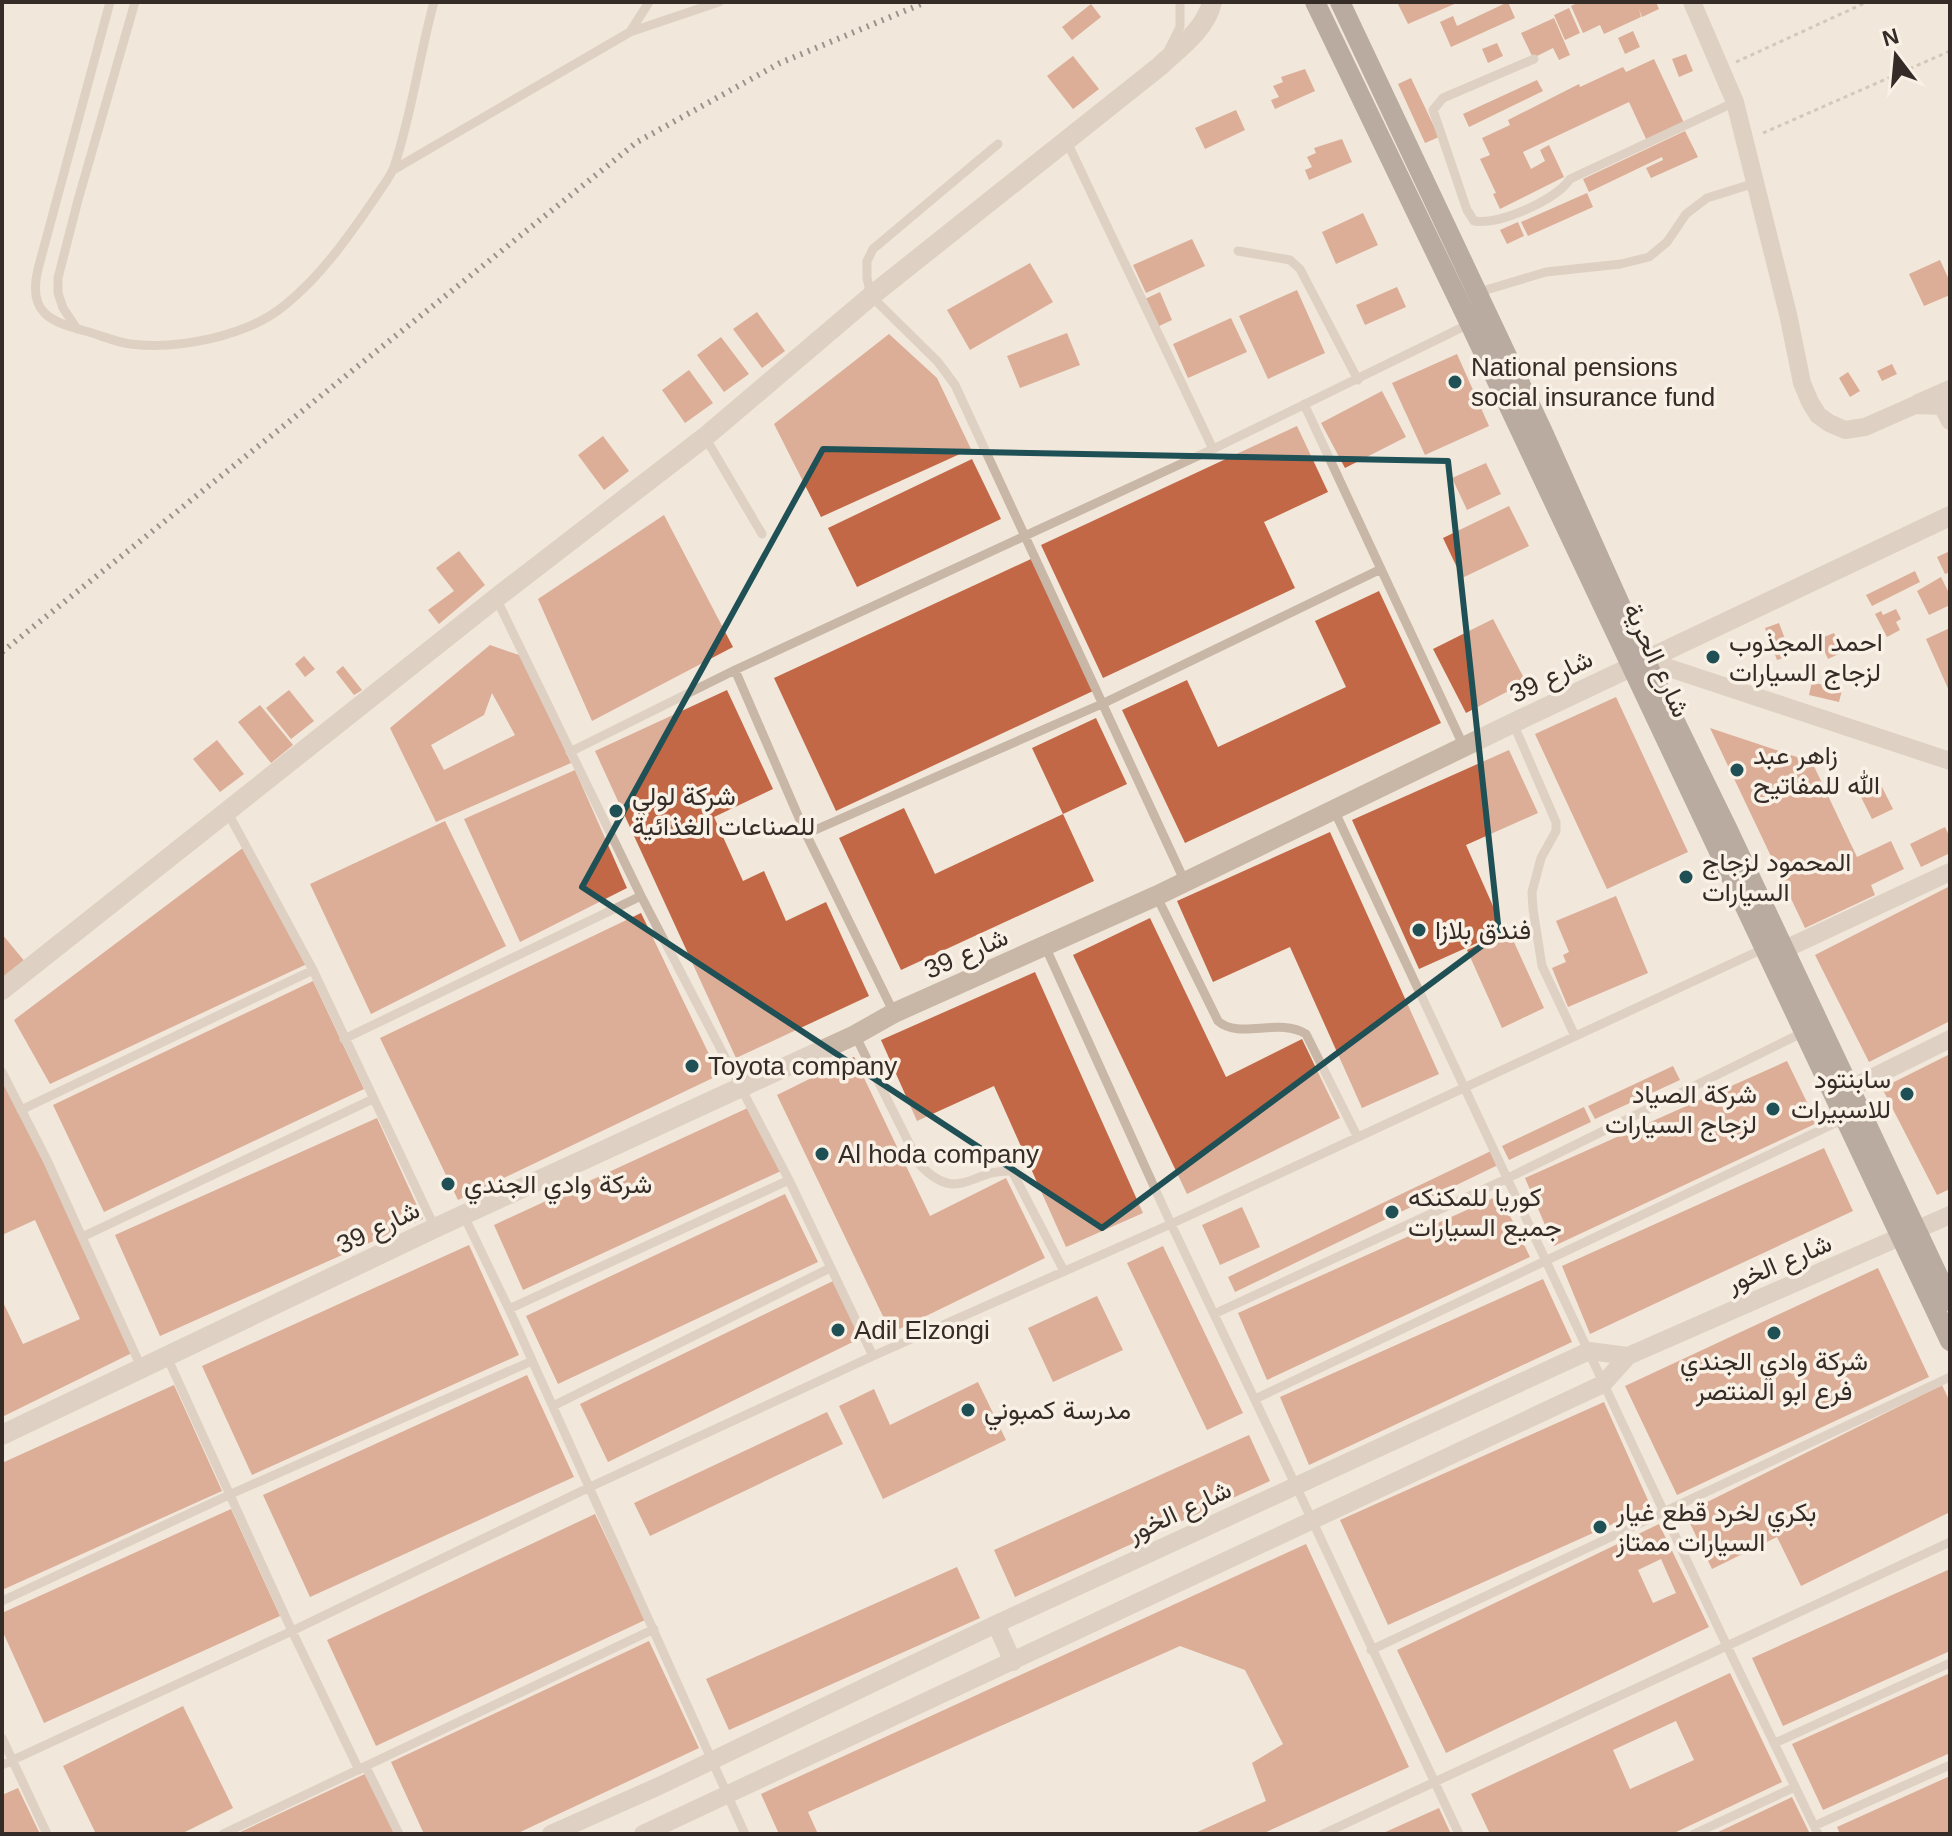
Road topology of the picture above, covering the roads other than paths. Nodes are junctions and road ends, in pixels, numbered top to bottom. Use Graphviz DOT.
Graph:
graph roads {
  1 [pos="110,2"];
  2 [pos="135,2"];
  3 [pos="434,2"];
  4 [pos="649,2"];
  5 [pos="719,2"];
  6 [pos="1180,2"];
  7 [pos="1212,2"];
  8 [pos="1315,2"];
  9 [pos="1340,2"];
  10 [pos="1692,2"];
  11 [pos="630,32"];
  12 [pos="1534,59"];
  13 [pos="1160,66"];
  14 [pos="1735,102"];
  15 [pos="1067,142"];
  16 [pos="998,144"];
  17 [pos="393,170"];
  18 [pos="1755,183"];
  19 [pos="1238,251"];
  20 [pos="1476,293"];
  21 [pos="871,296"];
  22 [pos="1470,324"];
  23 [pos="77,329"];
  24 [pos="1358,380"];
  25 [pos="1950,389"];
  26 [pos="1304,404"];
  27 [pos="1915,405"];
  28 [pos="1950,421"];
  29 [pos="705,437"];
  30 [pos="1213,449"];
  31 [pos="1950,516"];
  32 [pos="762,534"];
  33 [pos="1027,536"];
  34 [pos="1381,569"];
  35 [pos="496,598"];
  36 [pos="1638,663"];
  37 [pos="735,670"];
  38 [pos="1104,703"];
  39 [pos="1513,723"];
  40 [pos="1464,747"];
  41 [pos="570,752"];
  42 [pos="1950,761"];
  43 [pos="1333,809"];
  44 [pos="228,813"];
  45 [pos="806,834"];
  46 [pos="1950,872"];
  47 [pos="1185,882"];
  48 [pos="641,896"];
  49 [pos="1156,896"];
  50 [pos="1045,946"];
  51 [pos="1776,947"];
  52 [pos="313,970"];
  53 [pos="2,990"];
  54 [pos="894,1013"];
  55 [pos="1804,1032"];
  56 [pos="855,1035"];
  57 [pos="1575,1036"];
  58 [pos="344,1039"];
  59 [pos="1950,1039"];
  60 [pos="2,1072"];
  61 [pos="743,1088"];
  62 [pos="1466,1088"];
  63 [pos="1849,1089"];
  64 [pos="373,1099"];
  65 [pos="21,1110"];
  66 [pos="1846,1118"];
  67 [pos="1357,1136"];
  68 [pos="1508,1178"];
  69 [pos="789,1180"];
  70 [pos="1950,1215"];
  71 [pos="464,1216"];
  72 [pos="1171,1224"];
  73 [pos="435,1228"];
  74 [pos="1909,1234"];
  75 [pos="82,1237"];
  76 [pos="1547,1261"];
  77 [pos="830,1268"];
  78 [pos="1064,1271"];
  79 [pos="1950,1301"];
  80 [pos="509,1309"];
  81 [pos="1214,1314"];
  82 [pos="1950,1341"];
  83 [pos="1589,1351"];
  84 [pos="873,1356"];
  85 [pos="1628,1356"];
  86 [pos="167,1357"];
  87 [pos="532,1361"];
  88 [pos="142,1369"];
  89 [pos="1950,1377"];
  90 [pos="1603,1384"];
  91 [pos="1255,1399"];
  92 [pos="553,1406"];
  93 [pos="2,1435"];
  94 [pos="1296,1486"];
  95 [pos="590,1487"];
  96 [pos="231,1494"];
  97 [pos="1664,1513"];
  98 [pos="1313,1521"];
  99 [pos="1950,1542"];
  100 [pos="2,1601"];
  101 [pos="996,1624"];
  102 [pos="654,1629"];
  103 [pos="292,1631"];
  104 [pos="1726,1644"];
  105 [pos="1371,1650"];
  106 [pos="1013,1662"];
  107 [pos="1950,1663"];
  108 [pos="2,1738"];
  109 [pos="1775,1743"];
  110 [pos="13,1760"];
  111 [pos="711,1761"];
  112 [pos="2,1765"];
  113 [pos="1950,1765"];
  114 [pos="363,1769"];
  115 [pos="1433,1782"];
  116 [pos="1795,1787"];
  117 [pos="727,1796"];
  118 [pos="1816,1830"];
  119 [pos="47,1834"];
  120 [pos="223,1834"];
  121 [pos="399,1834"];
  122 [pos="551,1834"];
  123 [pos="643,1834"];
  124 [pos="745,1834"];
  125 [pos="1323,1834"];
  126 [pos="1459,1834"];
  127 [pos="1694,1834"];
  1 -- 23 [label="lane"];
  2 -- 23 [label="lane"];
  3 -- 17 [label="lane"];
  4 -- 11 [label="lane"];
  5 -- 11 [label="lane"];
  6 -- 13 [label="lane"];
  7 -- 13 [label="street"];
  8 -- 22 [label="main road, شارع الحرية"];
  9 -- 20 [label="main road, شارع الحرية"];
  10 -- 14 [label="street"];
  11 -- 17 [label="lane"];
  12 -- 14 [label="lane"];
  13 -- 15 [label="street"];
  14 -- 18 [label="street"];
  15 -- 21 [label="street"];
  15 -- 30 [label="lane"];
  16 -- 21 [label="lane"];
  17 -- 23 [label="lane"];
  18 -- 20 [label="lane"];
  18 -- 27 [label="street"];
  19 -- 24 [label="lane"];
  20 -- 36 [label="main road, شارع الحرية"];
  21 -- 29 [label="street"];
  21 -- 33 [label="lane"];
  22 -- 24 [label="lane"];
  22 -- 36 [label="main road, شارع الحرية"];
  24 -- 26 [label="lane"];
  25 -- 27 [label="street"];
  26 -- 30 [label="lane"];
  26 -- 34 [label="lane"];
  27 -- 28 [label="street"];
  29 -- 32 [label="lane"];
  29 -- 35 [label="street"];
  30 -- 33 [label="lane"];
  31 -- 36 [label="street, شارع 39"];
  33 -- 37 [label="lane"];
  33 -- 38 [label="lane"];
  34 -- 38 [label="lane"];
  34 -- 40 [label="lane"];
  35 -- 41 [label="lane"];
  35 -- 44 [label="street"];
  36 -- 39 [label="street, شارع 39"];
  36 -- 42 [label="street"];
  36 -- 51 [label="main road, شارع الحرية"];
  37 -- 41 [label="lane"];
  37 -- 45 [label="lane"];
  38 -- 45 [label="lane"];
  38 -- 47 [label="lane"];
  39 -- 40 [label="street, شارع 39"];
  39 -- 57 [label="lane"];
  40 -- 43 [label="street, شارع 39"];
  41 -- 48 [label="lane"];
  43 -- 47 [label="street, شارع 39"];
  43 -- 62 [label="lane"];
  44 -- 52 [label="lane"];
  44 -- 53 [label="street"];
  45 -- 54 [label="lane"];
  46 -- 51 [label="street"];
  47 -- 49 [label="street, شارع 39"];
  48 -- 58 [label="lane"];
  48 -- 61 [label="lane"];
  49 -- 50 [label="street, شارع 39"];
  49 -- 67 [label="lane"];
  50 -- 54 [label="street, شارع 39"];
  50 -- 72 [label="lane"];
  51 -- 55 [label="main road, شارع الحرية"];
  51 -- 57 [label="lane"];
  51 -- 63 [label="main road, شارع الحرية"];
  52 -- 58 [label="lane"];
  52 -- 65 [label="lane"];
  54 -- 56 [label="street, شارع 39"];
  55 -- 66 [label="main road, شارع الحرية"];
  55 -- 68 [label="lane"];
  56 -- 61 [label="street, شارع 39"];
  56 -- 78 [label="lane"];
  57 -- 62 [label="lane"];
  58 -- 64 [label="lane"];
  59 -- 63 [label="street"];
  60 -- 65 [label="lane"];
  61 -- 69 [label="lane"];
  61 -- 71 [label="street, شارع 39"];
  62 -- 67 [label="lane"];
  62 -- 68 [label="lane"];
  63 -- 74 [label="main road, شارع الحرية"];
  64 -- 73 [label="lane"];
  64 -- 75 [label="lane"];
  65 -- 75 [label="lane"];
  66 -- 74 [label="main road, شارع الحرية"];
  66 -- 76 [label="lane"];
  67 -- 72 [label="lane"];
  68 -- 76 [label="lane"];
  68 -- 81 [label="lane"];
  69 -- 77 [label="lane"];
  69 -- 80 [label="lane"];
  70 -- 74 [label="street, شارع الخور"];
  71 -- 73 [label="street, شارع 39"];
  71 -- 80 [label="lane"];
  72 -- 78 [label="lane"];
  72 -- 81 [label="lane"];
  73 -- 86 [label="street, شارع 39"];
  74 -- 79 [label="main road, شارع الحرية"];
  74 -- 82 [label="main road, شارع الحرية"];
  74 -- 85 [label="street, شارع الخور"];
  75 -- 88 [label="lane"];
  76 -- 83 [label="lane"];
  76 -- 91 [label="lane"];
  77 -- 84 [label="lane"];
  77 -- 92 [label="lane"];
  78 -- 84 [label="lane"];
  80 -- 87 [label="lane"];
  81 -- 91 [label="lane"];
  83 -- 85 [label="street"];
  83 -- 90 [label="lane"];
  83 -- 94 [label="street, شارع الخور"];
  84 -- 95 [label="lane"];
  85 -- 90 [label="street, شارع الخور"];
  86 -- 88 [label="street, شارع 39"];
  86 -- 96 [label="lane"];
  87 -- 92 [label="lane"];
  87 -- 96 [label="lane"];
  88 -- 93 [label="street, شارع 39"];
  89 -- 97 [label="lane"];
  90 -- 97 [label="lane"];
  90 -- 98 [label="street, شارع الخور"];
  91 -- 94 [label="lane"];
  92 -- 95 [label="lane"];
  94 -- 98 [label="lane"];
  94 -- 101 [label="street, شارع الخور"];
  95 -- 102 [label="lane"];
  95 -- 103 [label="lane"];
  96 -- 100 [label="lane"];
  96 -- 103 [label="lane"];
  97 -- 104 [label="lane"];
  97 -- 105 [label="lane"];
  98 -- 105 [label="lane"];
  98 -- 106 [label="street, شارع الخور"];
  99 -- 104 [label="lane"];
  101 -- 106 [label="street"];
  101 -- 111 [label="street, شارع الخور"];
  102 -- 111 [label="lane"];
  102 -- 114 [label="lane"];
  103 -- 110 [label="lane"];
  103 -- 114 [label="lane"];
  104 -- 109 [label="lane"];
  104 -- 115 [label="lane"];
  105 -- 115 [label="lane"];
  106 -- 117 [label="street, شارع الخور"];
  107 -- 109 [label="lane"];
  108 -- 110 [label="lane"];
  109 -- 116 [label="lane"];
  110 -- 112 [label="lane"];
  110 -- 119 [label="lane"];
  111 -- 117 [label="lane"];
  111 -- 122 [label="street, شارع الخور"];
  113 -- 118 [label="lane"];
  114 -- 120 [label="lane"];
  114 -- 121 [label="lane"];
  115 -- 125 [label="lane"];
  115 -- 126 [label="lane"];
  116 -- 118 [label="lane"];
  116 -- 127 [label="lane"];
  117 -- 123 [label="street"];
  117 -- 124 [label="lane"];
}
